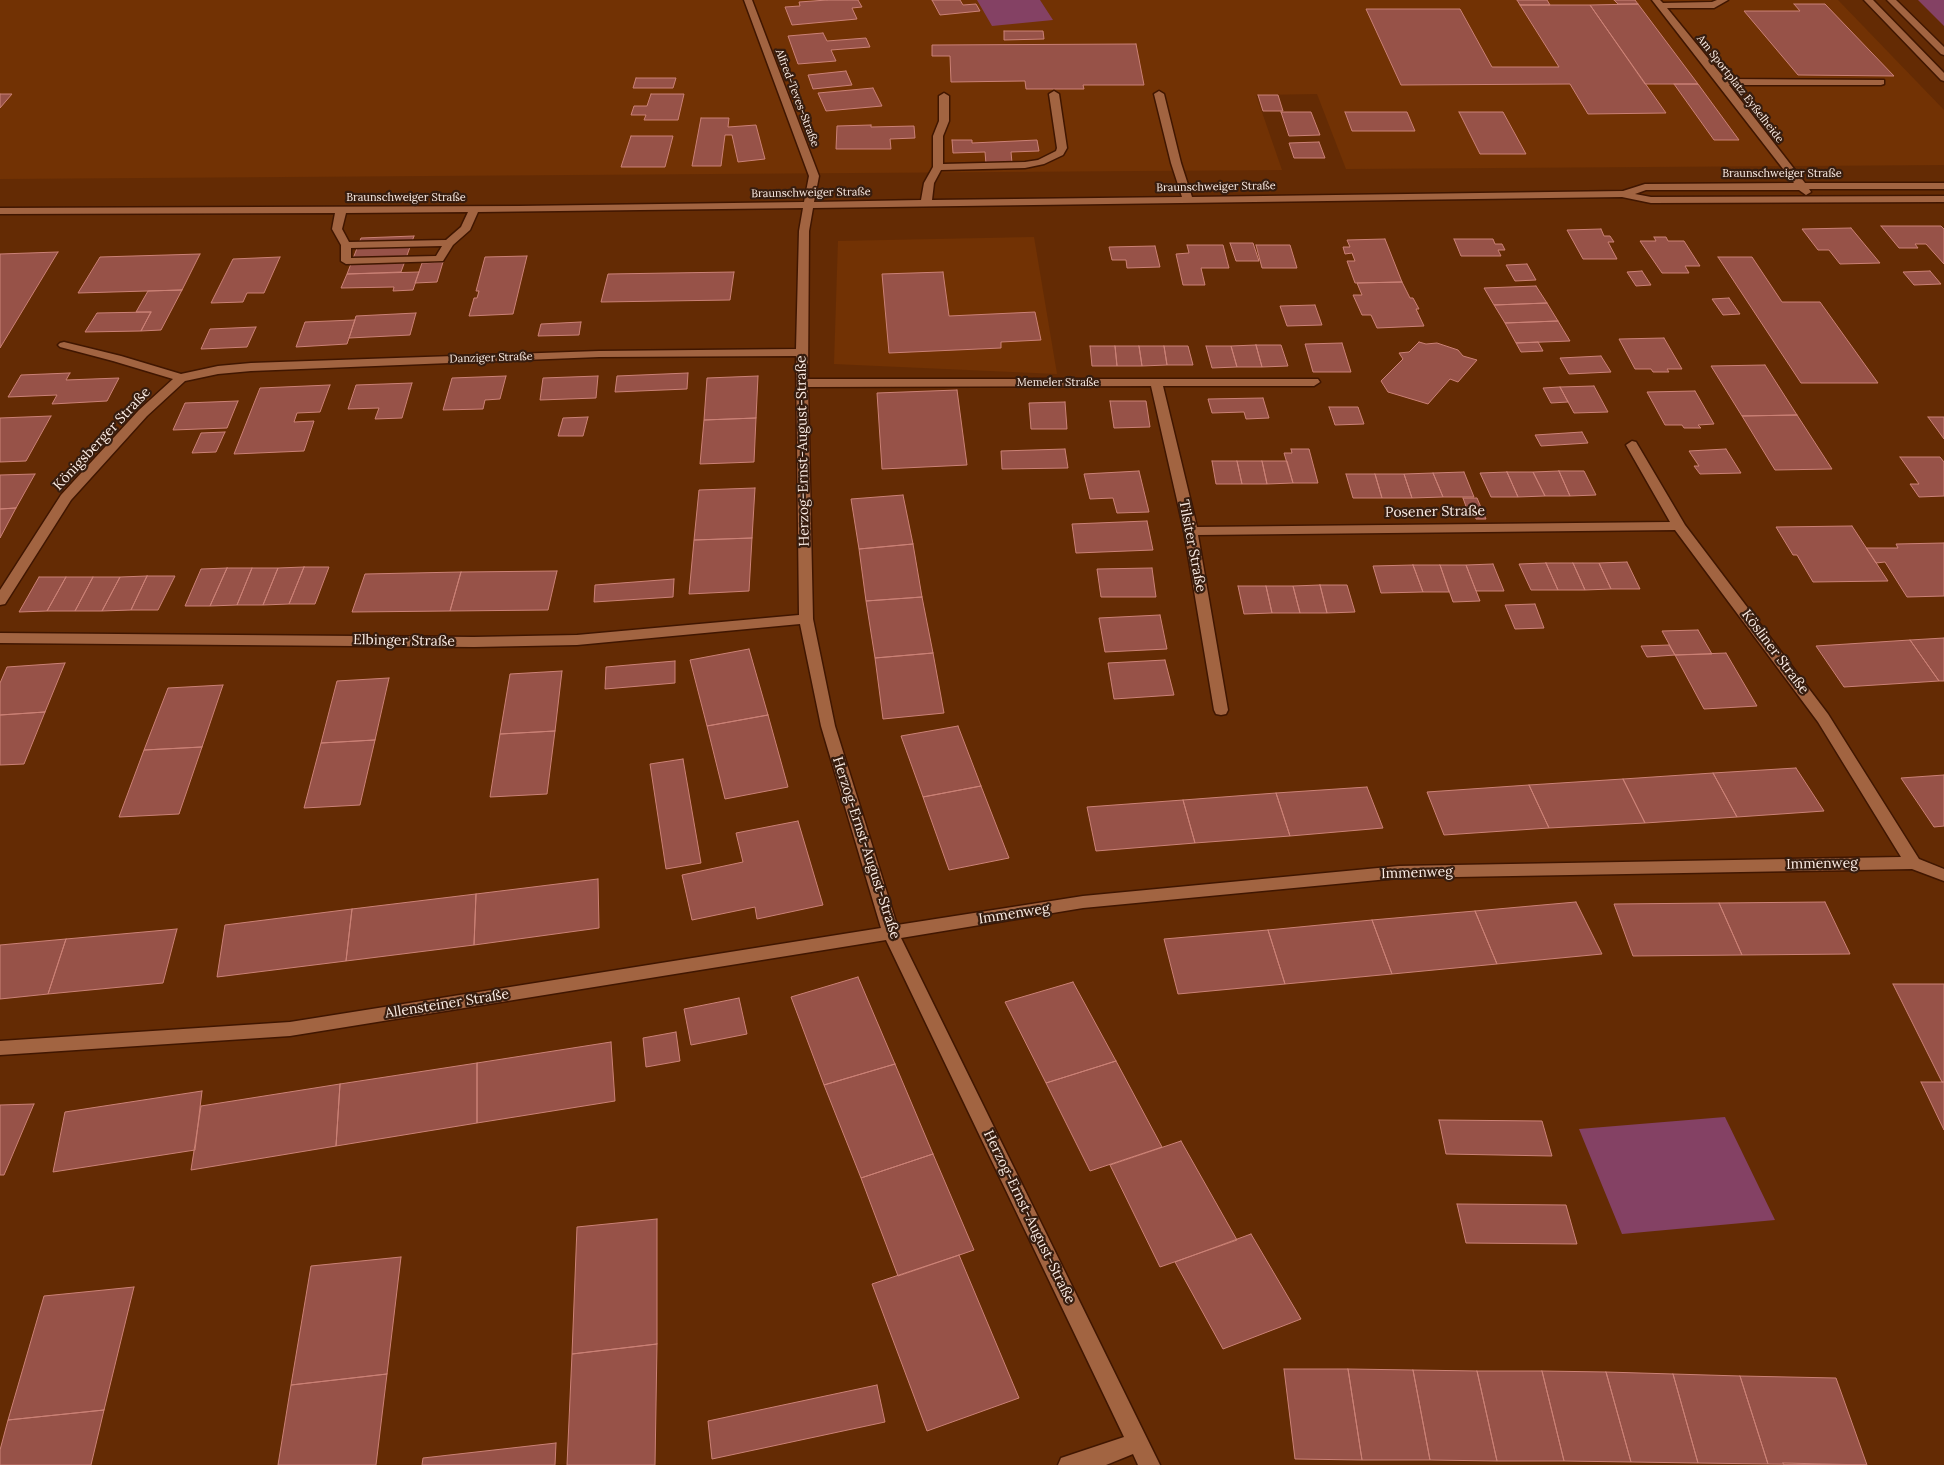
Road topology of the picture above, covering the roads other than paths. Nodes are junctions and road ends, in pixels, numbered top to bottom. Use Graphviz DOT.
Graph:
graph roads {
  1 [pos="748,0"];
  2 [pos="1724,0"];
  3 [pos="1868,0"];
  4 [pos="1891,0"];
  5 [pos="1658,3"];
  6 [pos="1944,52"];
  7 [pos="1944,78"];
  8 [pos="1722,82"];
  9 [pos="1881,82"];
  10 [pos="1054,94"];
  11 [pos="1159,94"];
  12 [pos="944,96"];
  13 [pos="938,167"];
  14 [pos="1801,186"];
  15 [pos="1944,186"];
  16 [pos="1622,194"];
  17 [pos="1811,199"];
  18 [pos="1944,199"];
  19 [pos="1188,200"];
  20 [pos="926,204"];
  21 [pos="807,206"];
  22 [pos="341,210"];
  23 [pos="474,210"];
  24 [pos="0,211"];
  25 [pos="449,243"];
  26 [pos="346,245"];
  27 [pos="64,345"];
  28 [pos="802,352"];
  29 [pos="181,378"];
  30 [pos="1314,382"];
  31 [pos="801,383"];
  32 [pos="1156,383"];
  33 [pos="1632,445"];
  34 [pos="1679,526"];
  35 [pos="1191,531"];
  36 [pos="0,601"];
  37 [pos="806,619"];
  38 [pos="0,638"];
  39 [pos="1221,710"];
  40 [pos="1913,863"];
  41 [pos="1944,874"];
  42 [pos="891,934"];
  43 [pos="0,1048"];
  44 [pos="1138,1442"];
  45 [pos="1069,1465"];
  46 [pos="1149,1465"];
  1 -- 21 [label="street, Alfred-Teves-Straße"];
  2 -- 5 [label="street"];
  3 -- 7 [label="street"];
  4 -- 6 [label="street"];
  5 -- 8 [label="street, Am Sportplatz Eyßelheide"];
  8 -- 9 [label="street"];
  8 -- 14 [label="street, Am Sportplatz Eyßelheide"];
  10 -- 13 [label="street"];
  11 -- 19 [label="street"];
  12 -- 13 [label="street"];
  13 -- 20 [label="street"];
  14 -- 15 [label="street, Braunschweiger Straße"];
  14 -- 16 [label="street, Braunschweiger Straße"];
  14 -- 17 [label="street, Am Sportplatz Eyßelheide"];
  16 -- 17 [label="street, Braunschweiger Straße"];
  16 -- 19 [label="street, Braunschweiger Straße"];
  17 -- 18 [label="street, Braunschweiger Straße"];
  19 -- 20 [label="street, Braunschweiger Straße"];
  20 -- 21 [label="street, Braunschweiger Straße"];
  21 -- 23 [label="street, Braunschweiger Straße"];
  21 -- 28 [label="street, Herzog-Ernst-August-Straße"];
  22 -- 23 [label="street, Braunschweiger Straße"];
  22 -- 24 [label="street, Braunschweiger Straße"];
  22 -- 26 [label="street"];
  23 -- 25 [label="street"];
  25 -- 26 [label="street"];
  25 -- 26 [label="street"];
  27 -- 29 [label="street"];
  28 -- 29 [label="street, Danziger Straße"];
  28 -- 31 [label="street, Herzog-Ernst-August-Straße"];
  29 -- 36 [label="street, Königsberger Straße"];
  30 -- 32 [label="street, Memeler Straße"];
  31 -- 32 [label="street, Memeler Straße"];
  31 -- 37 [label="street, Herzog-Ernst-August-Straße"];
  32 -- 35 [label="street, Tilsiter Straße"];
  33 -- 34 [label="street, Kösliner Straße"];
  34 -- 35 [label="street, Posener Straße"];
  34 -- 40 [label="street, Kösliner Straße"];
  35 -- 39 [label="street, Tilsiter Straße"];
  37 -- 38 [label="street, Elbinger Straße"];
  37 -- 42 [label="street, Herzog-Ernst-August-Straße"];
  40 -- 41 [label="street, Immenweg"];
  40 -- 42 [label="street, Immenweg"];
  42 -- 43 [label="street, Allensteiner Straße"];
  42 -- 44 [label="street, Herzog-Ernst-August-Straße"];
  44 -- 45 [label="street"];
  44 -- 46 [label="street, Herzog-Ernst-August-Straße"];
}
